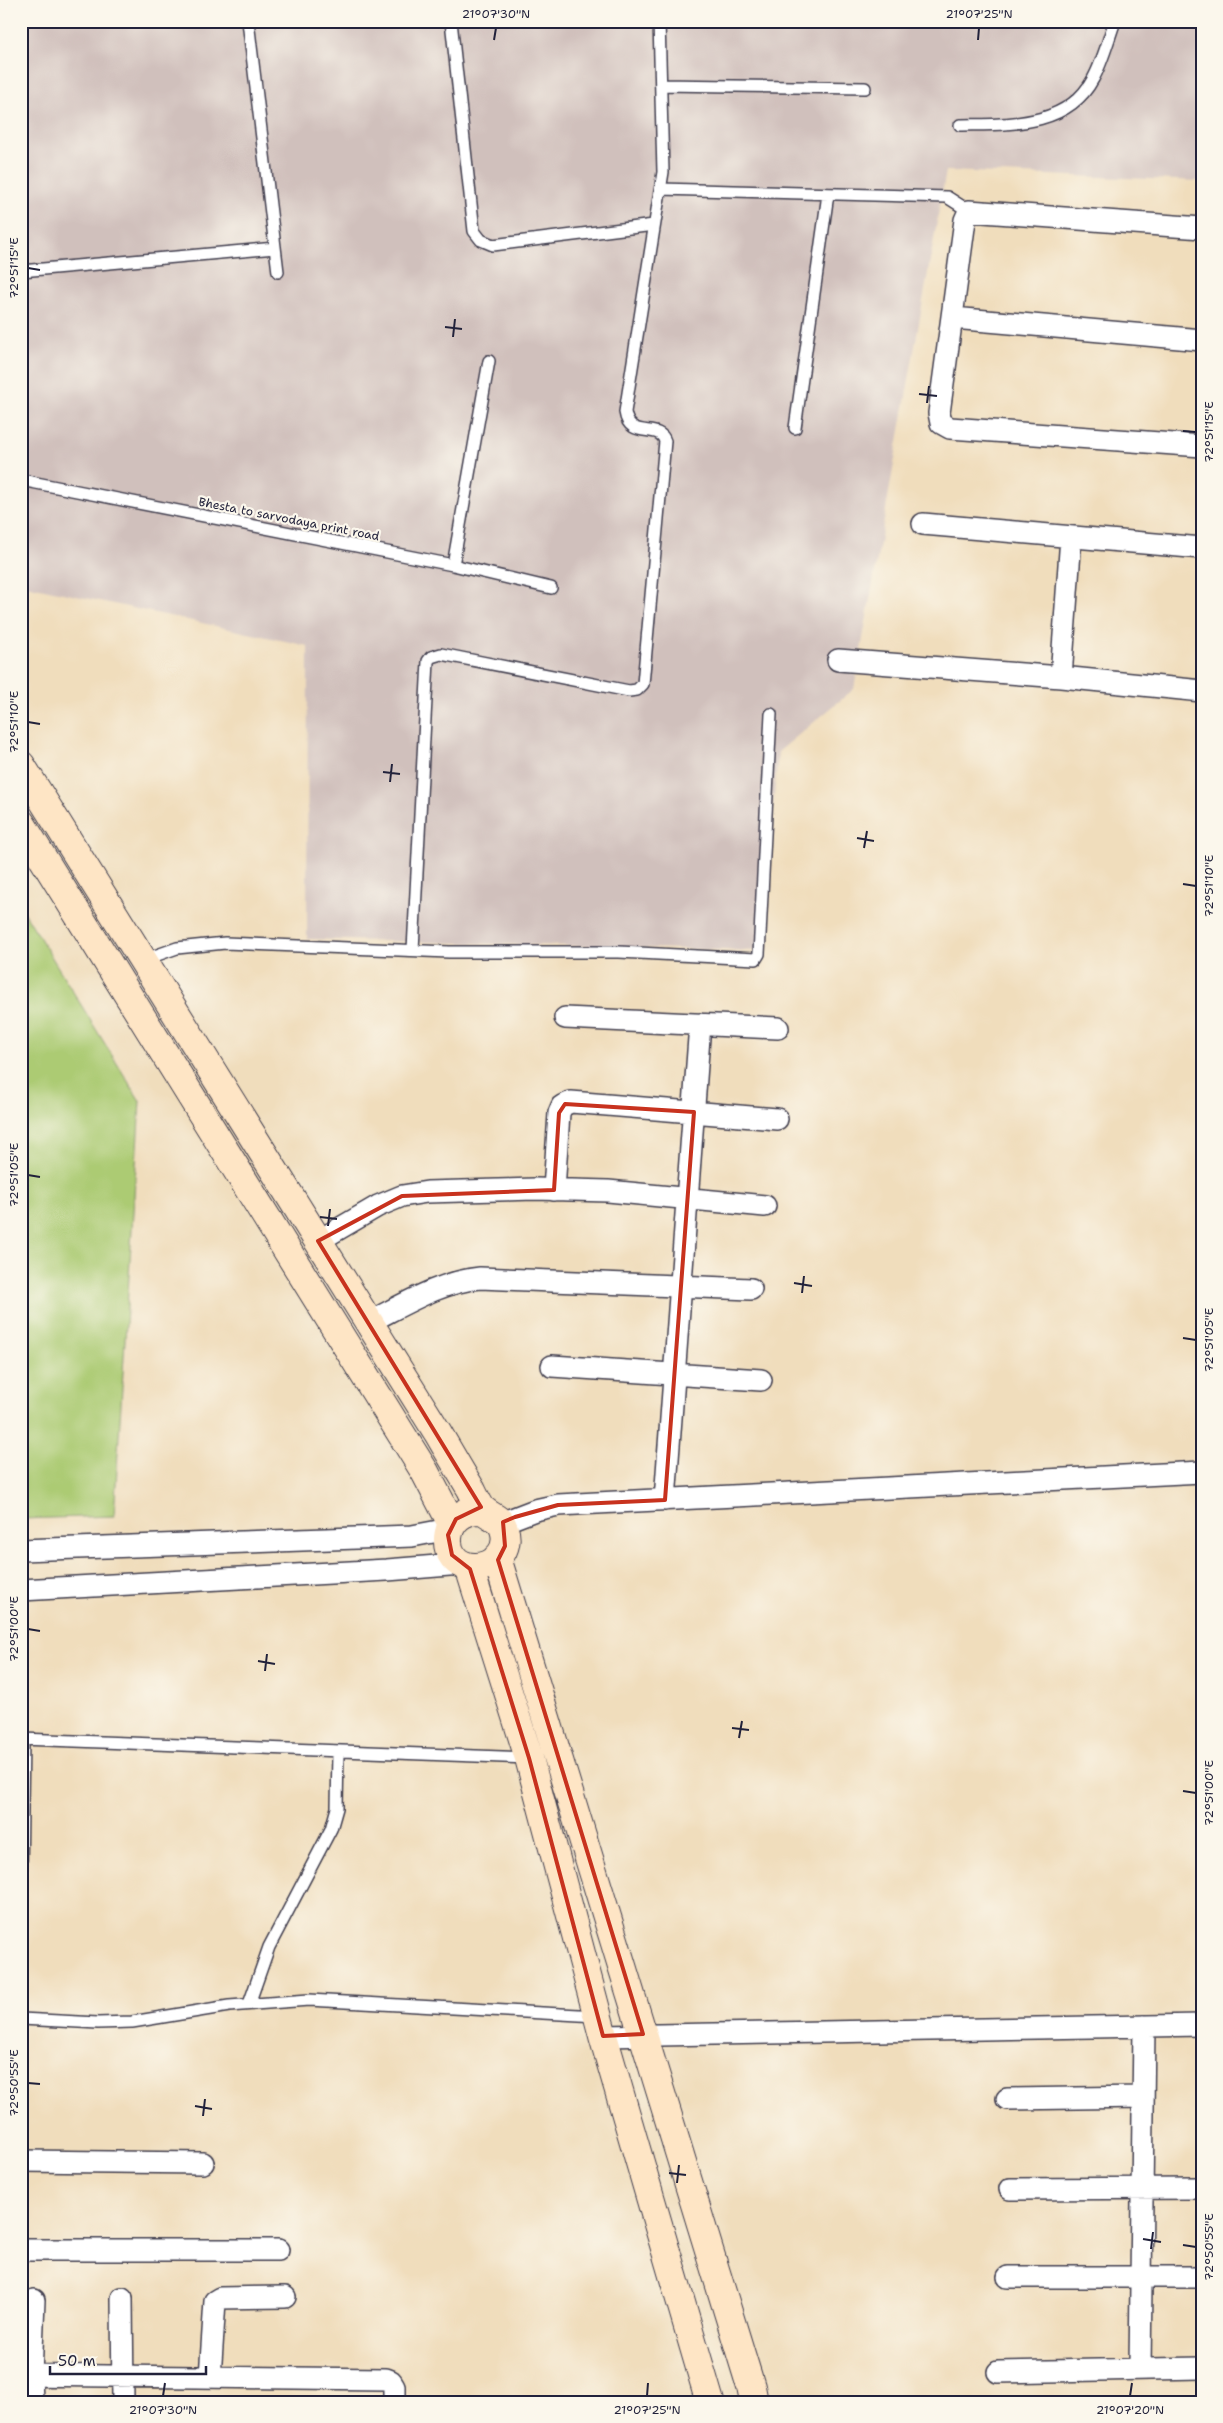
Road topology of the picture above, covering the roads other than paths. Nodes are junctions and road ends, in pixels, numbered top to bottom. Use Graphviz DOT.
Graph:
graph roads {
  1 [pos="248,21"];
  2 [pos="452,21"];
  3 [pos="659,21"];
  4 [pos="1115,21"];
  5 [pos="661,85"];
  6 [pos="865,88"];
  7 [pos="960,125"];
  8 [pos="661,189"];
  9 [pos="828,194"];
  10 [pos="969,211"];
  11 [pos="654,225"];
  12 [pos="1202,228"];
  13 [pos="275,248"];
  14 [pos="21,271"];
  15 [pos="278,272"];
  16 [pos="953,318"];
  17 [pos="1202,340"];
  18 [pos="490,361"];
  19 [pos="795,428"];
  20 [pos="1202,446"];
  21 [pos="21,480"];
  22 [pos="923,524"];
  23 [pos="1071,537"];
  24 [pos="1202,548"];
  25 [pos="453,565"];
  26 [pos="551,588"];
  27 [pos="838,660"];
  28 [pos="1061,677"];
  29 [pos="1202,691"];
  30 [pos="770,714"];
  31 [pos="21,765"];
  32 [pos="21,823"];
  33 [pos="413,950"];
  34 [pos="143,960"];
  35 [pos="565,1018"];
  36 [pos="700,1024"];
  37 [pos="778,1028"];
  38 [pos="694,1112"];
  39 [pos="777,1119"];
  40 [pos="554,1190"];
  41 [pos="687,1198"];
  42 [pos="765,1206"];
  43 [pos="318,1241"];
  44 [pos="681,1285"];
  45 [pos="751,1289"];
  46 [pos="369,1322"];
  47 [pos="552,1366"];
  48 [pos="674,1373"];
  49 [pos="761,1380"];
  50 [pos="1202,1472"];
  51 [pos="665,1500"];
  52 [pos="492,1516"];
  53 [pos="451,1527"];
  54 [pos="21,1550"];
  55 [pos="498,1558"];
  56 [pos="466,1565"];
  57 [pos="21,1590"];
  58 [pos="22,1739"];
  59 [pos="338,1752"];
  60 [pos="529,1758"];
  61 [pos="21,1878"];
  62 [pos="249,2004"];
  63 [pos="21,2019"];
  64 [pos="1202,2025"];
  65 [pos="600,2026"];
  66 [pos="1144,2026"];
  67 [pos="643,2034"];
  68 [pos="1143,2097"];
  69 [pos="1007,2099"];
  70 [pos="21,2162"];
  71 [pos="203,2163"];
  72 [pos="1202,2188"];
  73 [pos="1010,2189"];
  74 [pos="1142,2189"];
  75 [pos="21,2250"];
  76 [pos="278,2250"];
  77 [pos="1008,2277"];
  78 [pos="1141,2277"];
  79 [pos="1202,2277"];
  80 [pos="285,2297"];
  81 [pos="122,2298"];
  82 [pos="34,2300"];
  83 [pos="1202,2368"];
  84 [pos="1140,2369"];
  85 [pos="998,2372"];
  86 [pos="26,2375"];
  87 [pos="122,2376"];
  88 [pos="210,2377"];
  89 [pos="32,2402"];
  90 [pos="123,2402"];
  91 [pos="394,2402"];
  92 [pos="710,2402"];
  93 [pos="754,2402"];
  1 -- 13 [label="lane"];
  2 -- 11 [label="lane"];
  3 -- 5 [label="lane"];
  4 -- 7 [label="lane"];
  5 -- 6 [label="lane"];
  5 -- 8 [label="lane"];
  8 -- 9 [label="lane"];
  8 -- 11 [label="lane"];
  9 -- 10 [label="lane"];
  9 -- 19 [label="lane"];
  10 -- 12 [label="street"];
  10 -- 16 [label="street"];
  11 -- 33 [label="lane"];
  13 -- 14 [label="lane"];
  13 -- 15 [label="lane"];
  16 -- 17 [label="street"];
  16 -- 20 [label="street"];
  18 -- 25 [label="lane"];
  21 -- 25 [label="lane, Bhesta to sarvodaya print road"];
  22 -- 23 [label="street"];
  23 -- 24 [label="street"];
  23 -- 28 [label="street"];
  25 -- 26 [label="lane, Bhesta to sarvodaya print road"];
  27 -- 28 [label="street"];
  28 -- 29 [label="street"];
  30 -- 33 [label="lane"];
  31 -- 34 [label="main road"];
  32 -- 53 [label="main road"];
  33 -- 34 [label="lane"];
  34 -- 43 [label="main road"];
  35 -- 36 [label="street"];
  36 -- 37 [label="street"];
  36 -- 38 [label="street"];
  38 -- 39 [label="street"];
  38 -- 40 [label="street"];
  38 -- 41 [label="street"];
  40 -- 41 [label="street"];
  40 -- 43 [label="street"];
  41 -- 42 [label="street"];
  41 -- 44 [label="street"];
  43 -- 46 [label="main road"];
  44 -- 45 [label="street"];
  44 -- 46 [label="street"];
  44 -- 48 [label="street"];
  46 -- 52 [label="main road"];
  47 -- 48 [label="street"];
  48 -- 49 [label="street"];
  48 -- 51 [label="street"];
  50 -- 51 [label="street"];
  51 -- 52 [label="street"];
  52 -- 53 [label="main road"];
  52 -- 55 [label="main road"];
  53 -- 54 [label="street"];
  53 -- 56 [label="main road"];
  55 -- 56 [label="main road"];
  55 -- 67 [label="main road"];
  56 -- 57 [label="street"];
  56 -- 60 [label="main road"];
  58 -- 59 [label="lane"];
  58 -- 61 [label="lane"];
  59 -- 60 [label="lane"];
  59 -- 62 [label="lane"];
  60 -- 65 [label="main road"];
  62 -- 63 [label="lane"];
  62 -- 65 [label="lane"];
  64 -- 66 [label="street"];
  65 -- 67 [label="street"];
  65 -- 92 [label="main road"];
  66 -- 67 [label="street"];
  66 -- 68 [label="street"];
  67 -- 93 [label="main road"];
  68 -- 69 [label="street"];
  68 -- 74 [label="street"];
  70 -- 71 [label="street"];
  72 -- 74 [label="street"];
  73 -- 74 [label="street"];
  74 -- 78 [label="street"];
  75 -- 76 [label="street"];
  77 -- 78 [label="street"];
  78 -- 79 [label="street"];
  78 -- 84 [label="street"];
  80 -- 88 [label="street"];
  81 -- 87 [label="street"];
  82 -- 86 [label="street"];
  83 -- 84 [label="street"];
  84 -- 85 [label="street"];
  86 -- 87 [label="street"];
  86 -- 89 [label="street"];
  87 -- 88 [label="street"];
  87 -- 90 [label="street"];
  88 -- 91 [label="street"];
}
